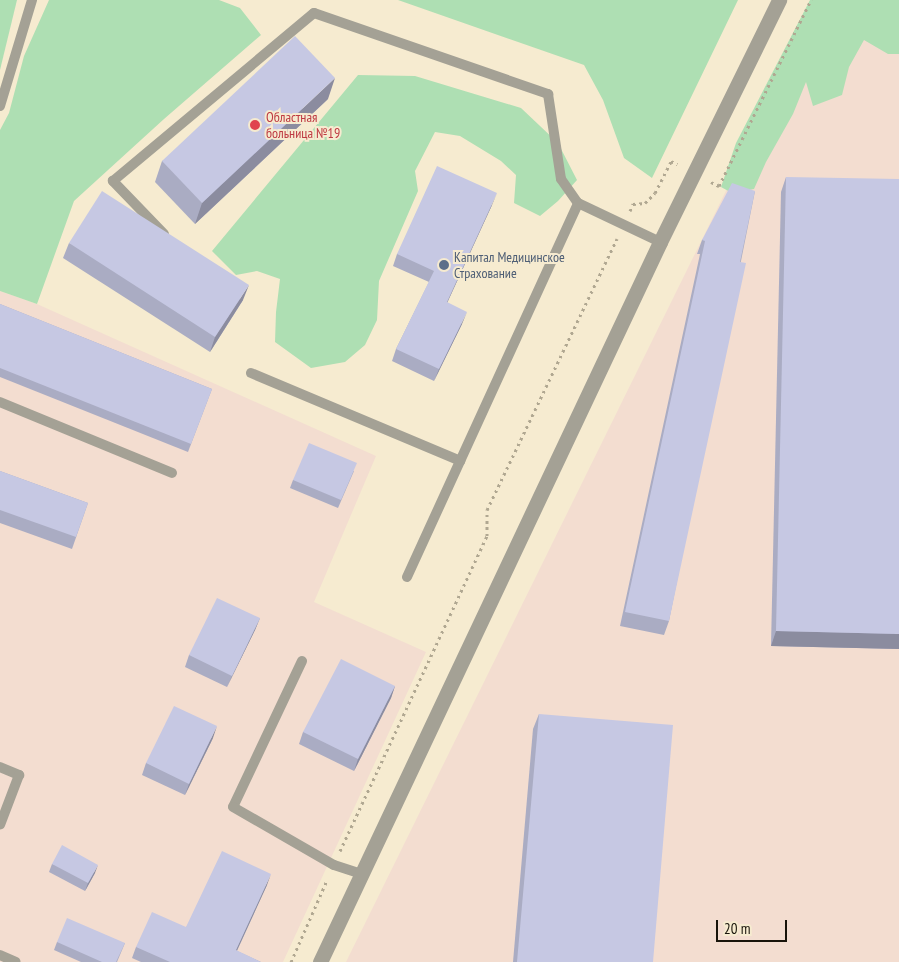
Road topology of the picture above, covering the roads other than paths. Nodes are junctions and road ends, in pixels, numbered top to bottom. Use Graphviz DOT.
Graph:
graph roads {
  1 [pos="32,0"];
  2 [pos="778,0"];
  3 [pos="0,106"];
  4 [pos="578,203"];
  5 [pos="166,237"];
  6 [pos="660,242"];
  7 [pos="252,373"];
  8 [pos="0,402"];
  9 [pos="460,461"];
  10 [pos="172,473"];
  11 [pos="407,577"];
  12 [pos="302,661"];
  13 [pos="0,767"];
  14 [pos="0,825"];
  15 [pos="362,874"];
  16 [pos="0,955"];
  17 [pos="16,962"];
  18 [pos="320,962"];
  1 -- 3 [label="lane"];
  2 -- 6 [label="street"];
  4 -- 5 [label="lane"];
  4 -- 6 [label="lane"];
  4 -- 9 [label="lane"];
  6 -- 15 [label="street"];
  7 -- 9 [label="lane"];
  8 -- 10 [label="lane"];
  9 -- 11 [label="lane"];
  12 -- 15 [label="lane"];
  13 -- 14 [label="lane"];
  15 -- 18 [label="street"];
  16 -- 17 [label="lane"];
}
